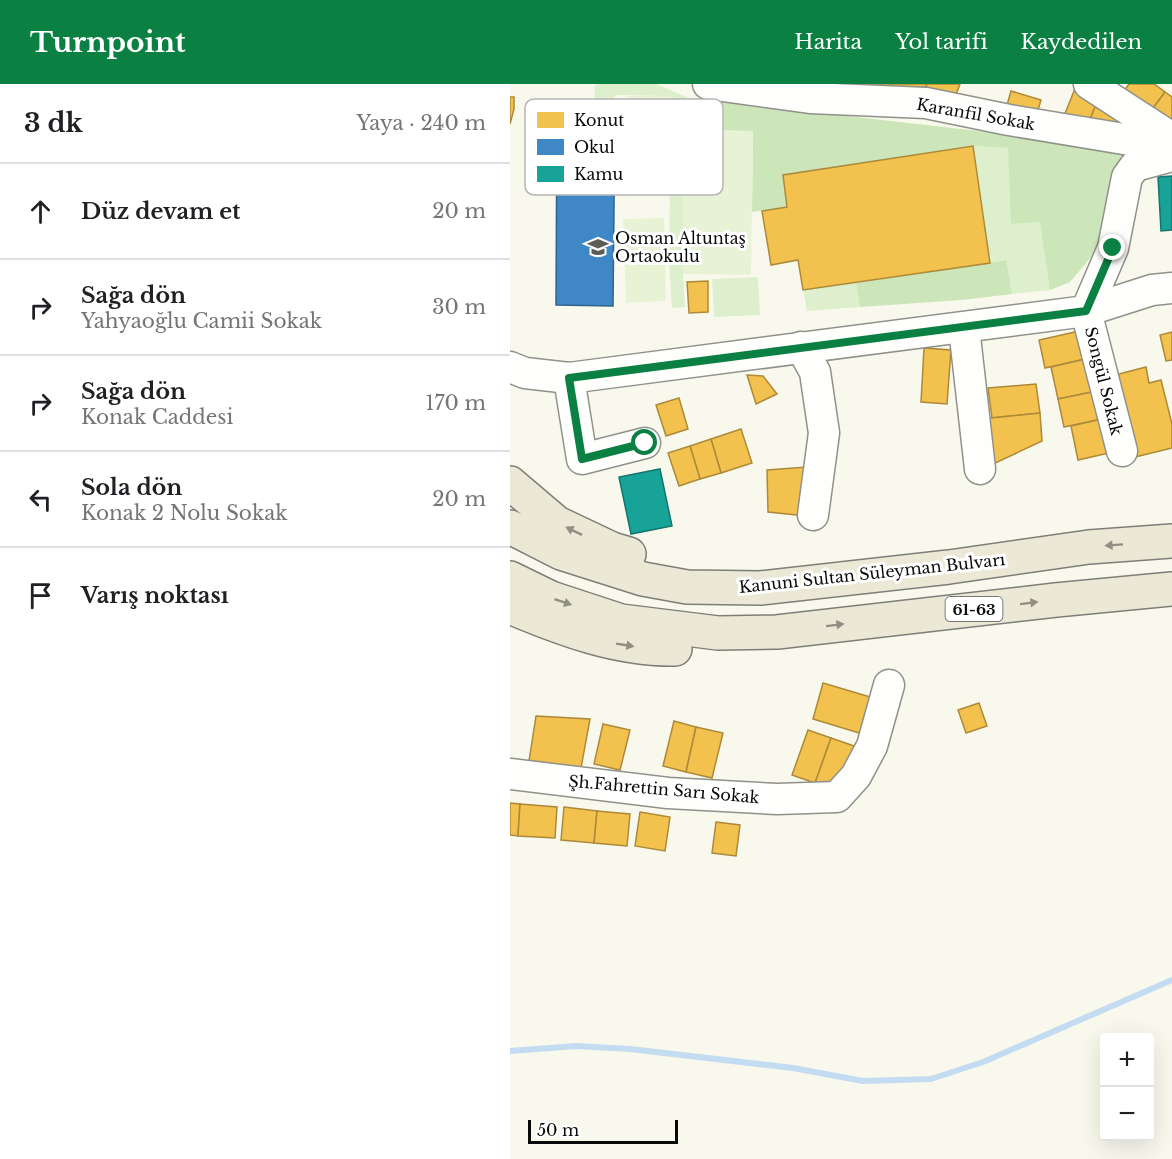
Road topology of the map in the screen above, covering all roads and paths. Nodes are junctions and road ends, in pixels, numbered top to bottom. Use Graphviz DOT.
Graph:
graph roads {
  1 [pos="708,84"];
  2 [pos="1089,84"];
  3 [pos="1172,138"];
  4 [pos="1172,147"];
  5 [pos="1172,156"];
  6 [pos="1172,288"];
  7 [pos="1086,311"];
  8 [pos="964,328"];
  9 [pos="801,347"];
  10 [pos="510,367"];
  11 [pos="569,378"];
  12 [pos="645,443"];
  13 [pos="1122,451"];
  14 [pos="980,469"];
  15 [pos="510,483"];
  16 [pos="813,515"];
  17 [pos="510,527"];
  18 [pos="1172,541"];
  19 [pos="510,578"];
  20 [pos="814,582"];
  21 [pos="1172,589"];
  22 [pos="510,607"];
  23 [pos="777,632"];
  24 [pos="889,685"];
  25 [pos="510,774"];
  1 -- 4 [label="street, Karanfil Sokak"];
  2 -- 3 [label="street"];
  5 -- 7 [label="street"];
  6 -- 7 [label="street"];
  7 -- 8 [label="street"];
  7 -- 13 [label="street, Songül Sokak"];
  8 -- 9 [label="street"];
  8 -- 14 [label="street"];
  9 -- 11 [label="street"];
  9 -- 16 [label="street"];
  10 -- 11 [label="street"];
  11 -- 12 [label="street"];
  20 -- 15 [label="main road, one-way"];
  17 -- 20 [label="main road, Kanuni Sultan Süleyman Bulvarı"];
  18 -- 20 [label="main road, Kanuni Sultan Süleyman Bulvarı, one-way"];
  19 -- 23 [label="main road, 61-63, one-way"];
  23 -- 21 [label="main road, 61-63, one-way"];
  22 -- 23 [label="main road, 61-63, one-way"];
  24 -- 25 [label="street, Şh.Fahrettin Sarı Sokak"];
}
